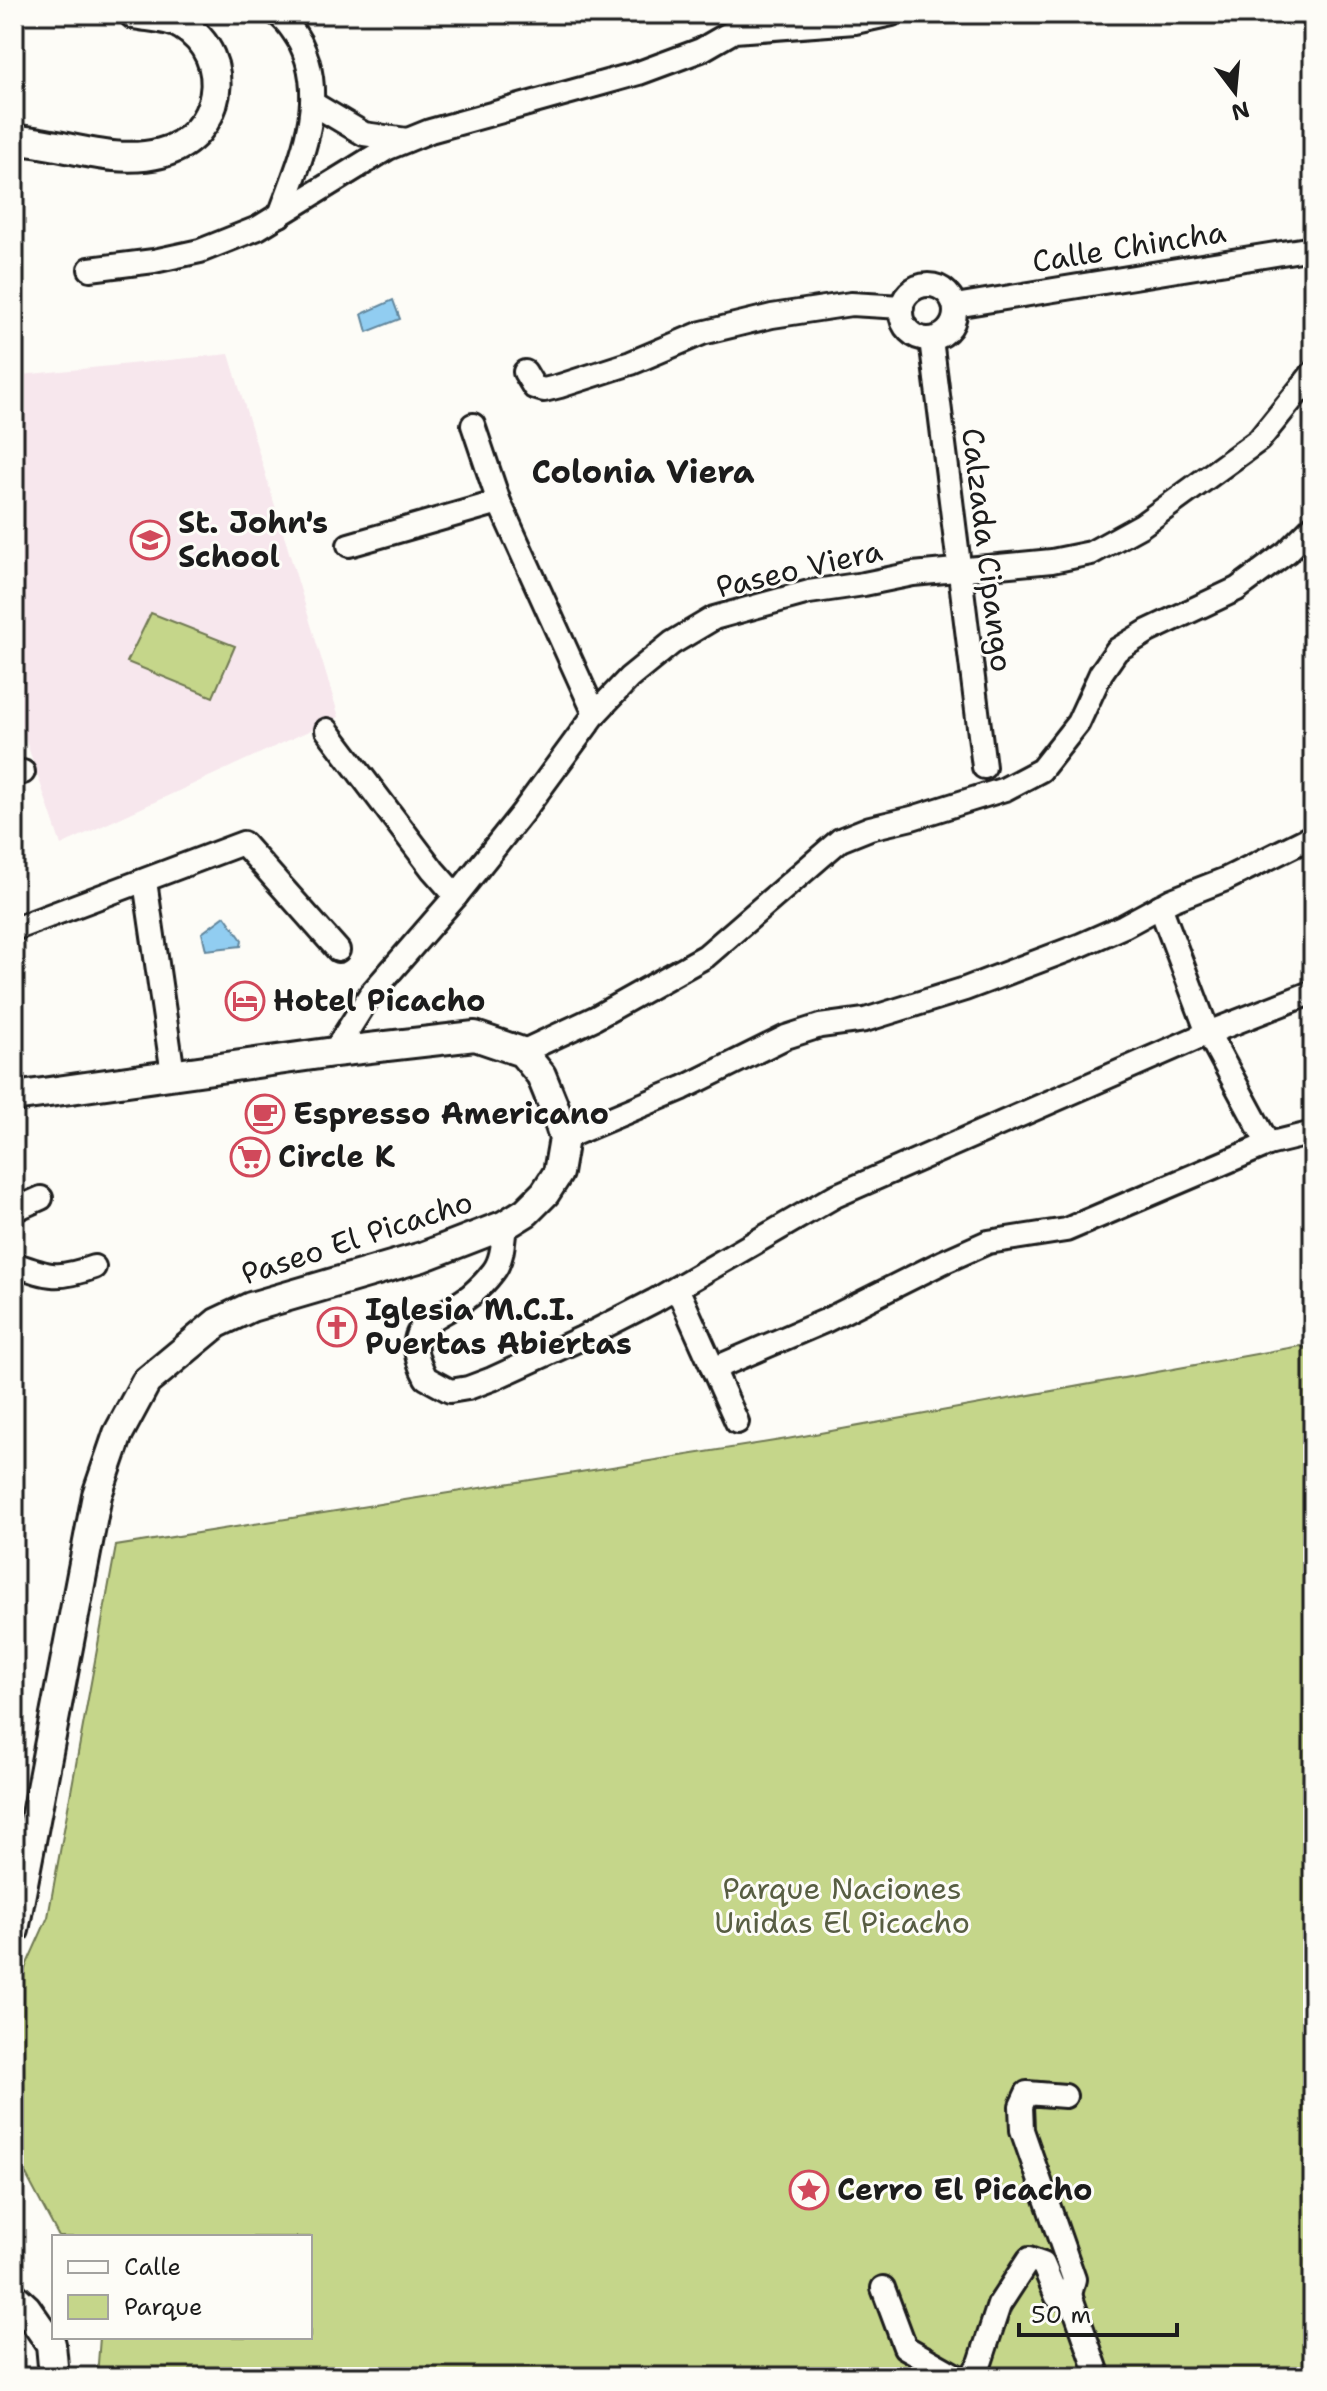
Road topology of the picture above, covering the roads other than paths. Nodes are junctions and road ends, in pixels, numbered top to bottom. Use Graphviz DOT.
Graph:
graph roads {
  1 [pos="134,14"];
  2 [pos="277,14"];
  3 [pos="892,14"];
  4 [pos="738,22"];
  5 [pos="312,103"];
  6 [pos="14,140"];
  7 [pos="408,140"];
  8 [pos="280,215"];
  9 [pos="1313,248"];
  10 [pos="90,269"];
  11 [pos="955,306"];
  12 [pos="902,307"];
  13 [pos="931,339"];
  14 [pos="525,372"];
  15 [pos="1313,373"];
  16 [pos="473,425"];
  17 [pos="499,502"];
  18 [pos="1313,526"];
  19 [pos="349,545"];
  20 [pos="959,569"];
  21 [pos="595,714"];
  22 [pos="327,730"];
  23 [pos="984,767"];
  24 [pos="1313,836"];
  25 [pos="145,881"];
  26 [pos="456,896"];
  27 [pos="1160,906"];
  28 [pos="14,929"];
  29 [pos="338,950"];
  30 [pos="1313,992"];
  31 [pos="1208,1033"];
  32 [pos="334,1052"];
  33 [pos="522,1052"];
  34 [pos="173,1074"];
  35 [pos="14,1097"];
  36 [pos="1313,1133"];
  37 [pos="564,1138"];
  38 [pos="1268,1144"];
  39 [pos="41,1198"];
  40 [pos="14,1210"];
  41 [pos="505,1225"];
  42 [pos="14,1264"];
  43 [pos="94,1267"];
  44 [pos="677,1288"];
  45 [pos="713,1369"];
  46 [pos="737,1422"];
  47 [pos="14,1930"];
  48 [pos="1065,2096"];
  49 [pos="883,2288"];
  50 [pos="1070,2295"];
  51 [pos="14,2297"];
  52 [pos="54,2377"];
  53 [pos="958,2377"];
  54 [pos="971,2377"];
  55 [pos="1099,2377"];
  1 -- 6 [label="street"];
  2 -- 5 [label="street"];
  3 -- 4 [label="street"];
  4 -- 7 [label="street"];
  5 -- 7 [label="street"];
  5 -- 8 [label="street"];
  7 -- 8 [label="street"];
  8 -- 10 [label="street"];
  9 -- 11 [label="street, Calle Chincha"];
  11 -- 12 [label="street"];
  11 -- 13 [label="street"];
  12 -- 13 [label="street"];
  12 -- 14 [label="street"];
  13 -- 20 [label="street, Calzada Cipango"];
  15 -- 20 [label="street, Paseo Viera"];
  16 -- 17 [label="street"];
  17 -- 19 [label="street"];
  17 -- 21 [label="street"];
  18 -- 33 [label="street"];
  20 -- 21 [label="street, Paseo Viera"];
  20 -- 23 [label="street, Calzada Cipango"];
  21 -- 26 [label="street, Paseo Viera"];
  22 -- 26 [label="street"];
  24 -- 27 [label="street"];
  25 -- 28 [label="street"];
  25 -- 29 [label="street"];
  25 -- 34 [label="street"];
  26 -- 32 [label="street, Paseo Viera"];
  27 -- 31 [label="street"];
  27 -- 37 [label="street"];
  30 -- 31 [label="street"];
  31 -- 38 [label="street"];
  31 -- 44 [label="street"];
  32 -- 33 [label="street"];
  32 -- 34 [label="street"];
  33 -- 37 [label="street"];
  34 -- 35 [label="street"];
  36 -- 38 [label="street"];
  37 -- 41 [label="street, Paseo El Picacho"];
  38 -- 45 [label="street"];
  39 -- 40 [label="street"];
  41 -- 44 [label="street"];
  41 -- 47 [label="street, Paseo El Picacho"];
  42 -- 43 [label="street"];
  44 -- 45 [label="street"];
  45 -- 46 [label="street"];
  48 -- 50 [label="street"];
  49 -- 53 [label="street"];
  50 -- 54 [label="street"];
  50 -- 55 [label="street"];
  51 -- 52 [label="street"];
}
